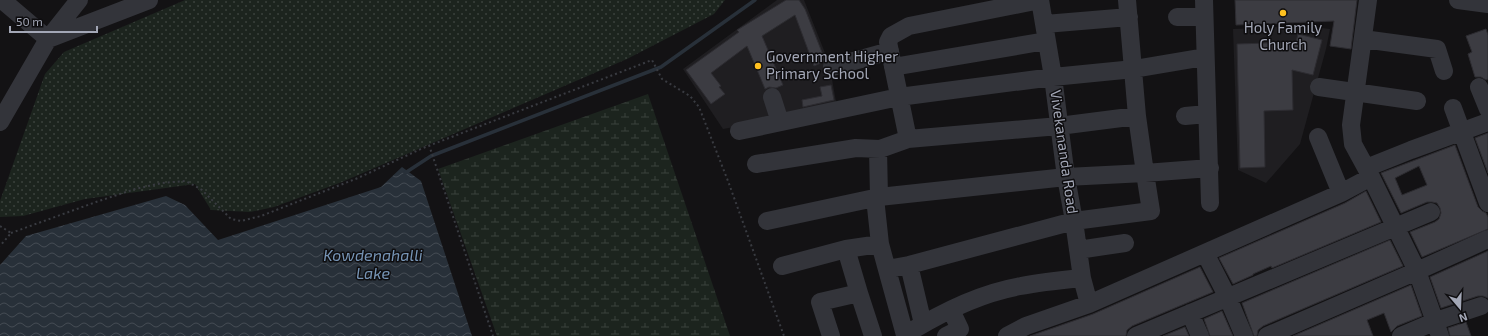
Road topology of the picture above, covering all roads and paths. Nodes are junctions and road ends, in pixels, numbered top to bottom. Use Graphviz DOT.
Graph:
graph roads {
  1 [pos="2,0"];
  2 [pos="79,0"];
  3 [pos="149,0"];
  4 [pos="1040,0"];
  5 [pos="1368,0"];
  6 [pos="1458,0"];
  7 [pos="1487,4"];
  8 [pos="1128,8"];
  9 [pos="1204,8"];
  10 [pos="1177,17"];
  11 [pos="1046,32"];
  12 [pos="48,39"];
  13 [pos="1363,39"];
  14 [pos="1206,57"];
  15 [pos="891,59"];
  16 [pos="832,67"];
  17 [pos="1134,69"];
  18 [pos="1444,71"];
  19 [pos="1053,77"];
  20 [pos="1320,87"];
  21 [pos="1479,87"];
  22 [pos="1356,93"];
  23 [pos="772,97"];
  24 [pos="899,97"];
  25 [pos="1417,102"];
  26 [pos="1453,108"];
  27 [pos="1488,109"];
  28 [pos="1207,114"];
  29 [pos="1137,116"];
  30 [pos="1185,116"];
  31 [pos="0,122"];
  32 [pos="780,122"];
  33 [pos="1488,122"];
  34 [pos="1060,126"];
  35 [pos="1463,130"];
  36 [pos="739,132"];
  37 [pos="1318,137"];
  38 [pos="908,139"];
  39 [pos="429,145"];
  40 [pos="878,149"];
  41 [pos="756,164"];
  42 [pos="1210,168"];
  43 [pos="1369,172"];
  44 [pos="1146,173"];
  45 [pos="1066,177"];
  46 [pos="1341,193"];
  47 [pos="877,197"];
  48 [pos="1210,203"];
  49 [pos="1488,203"];
  50 [pos="1431,212"];
  51 [pos="767,221"];
  52 [pos="1074,221"];
  53 [pos="0,226"];
  54 [pos="1395,227"];
  55 [pos="11,233"];
  56 [pos="1488,239"];
  57 [pos="1125,243"];
  58 [pos="880,244"];
  59 [pos="0,246"];
  60 [pos="846,249"];
  61 [pos="1078,250"];
  62 [pos="1205,253"];
  63 [pos="909,265"];
  64 [pos="782,266"];
  65 [pos="887,269"];
  66 [pos="1417,271"];
  67 [pos="1082,278"];
  68 [pos="859,293"];
  69 [pos="1228,298"];
  70 [pos="1089,304"];
  71 [pos="1481,306"];
  72 [pos="951,310"];
  73 [pos="1190,313"];
  74 [pos="923,324"];
  75 [pos="1438,329"];
  76 [pos="493,336"];
  77 [pos="784,336"];
  78 [pos="831,336"];
  79 [pos="873,336"];
  80 [pos="946,336"];
  81 [pos="1007,336"];
  82 [pos="1136,336"];
  83 [pos="1200,336"];
  84 [pos="1244,336"];
  85 [pos="1267,336"];
  86 [pos="1401,336"];
  1 -- 12 [label="street"];
  2 -- 12 [label="street"];
  3 -- 12 [label="street"];
  4 -- 11 [label="street, Vivekananda Road"];
  4 -- 15 [label="street"];
  5 -- 13 [label="street"];
  6 -- 7 [label="street"];
  8 -- 11 [label="street"];
  8 -- 17 [label="street"];
  9 -- 10 [label="street"];
  9 -- 14 [label="street"];
  11 -- 15 [label="street"];
  11 -- 19 [label="street, Vivekananda Road"];
  12 -- 31 [label="street"];
  13 -- 18 [label="street"];
  13 -- 22 [label="street"];
  14 -- 17 [label="street"];
  14 -- 28 [label="street"];
  15 -- 16 [label="street"];
  15 -- 24 [label="street"];
  17 -- 19 [label="street"];
  17 -- 29 [label="street"];
  19 -- 24 [label="street"];
  19 -- 34 [label="street, Vivekananda Road"];
  20 -- 22 [label="street"];
  21 -- 27 [label="street"];
  22 -- 25 [label="street"];
  22 -- 43 [label="street"];
  23 -- 32 [label="street"];
  24 -- 32 [label="street"];
  24 -- 38 [label="street"];
  26 -- 35 [label="street"];
  28 -- 30 [label="street"];
  28 -- 42 [label="street"];
  29 -- 34 [label="street"];
  29 -- 44 [label="street"];
  32 -- 36 [label="street"];
  33 -- 35 [label="street"];
  34 -- 38 [label="street"];
  34 -- 45 [label="street, Vivekananda Road"];
  35 -- 43 [label="street"];
  35 -- 49 [label="street"];
  37 -- 46 [label="street"];
  38 -- 40 [label="street"];
  39 -- 55 [label="path"];
  39 -- 76 [label="path"];
  39 -- 77 [label="path"];
  40 -- 41 [label="street"];
  40 -- 47 [label="street"];
  42 -- 44 [label="street"];
  42 -- 48 [label="street"];
  43 -- 46 [label="street"];
  43 -- 54 [label="street"];
  44 -- 45 [label="street"];
  44 -- 52 [label="street"];
  45 -- 47 [label="street"];
  45 -- 52 [label="street, Vivekananda Road"];
  46 -- 62 [label="street"];
  47 -- 51 [label="street"];
  47 -- 58 [label="street"];
  50 -- 54 [label="street"];
  52 -- 61 [label="street, Vivekananda Road"];
  52 -- 63 [label="street"];
  53 -- 55 [label="path"];
  54 -- 66 [label="street"];
  54 -- 69 [label="street"];
  55 -- 59 [label="path"];
  56 -- 66 [label="street"];
  57 -- 61 [label="street"];
  58 -- 60 [label="street"];
  58 -- 65 [label="street"];
  60 -- 64 [label="street"];
  60 -- 68 [label="street"];
  61 -- 67 [label="street, Vivekananda Road"];
  62 -- 69 [label="street"];
  62 -- 70 [label="street"];
  63 -- 65 [label="street"];
  63 -- 74 [label="street"];
  65 -- 74 [label="street"];
  66 -- 75 [label="street"];
  66 -- 85 [label="street"];
  67 -- 70 [label="street, Vivekananda Road"];
  67 -- 72 [label="street"];
  68 -- 78 [label="street"];
  68 -- 79 [label="street"];
  69 -- 73 [label="street"];
  69 -- 84 [label="street"];
  70 -- 81 [label="street"];
  71 -- 75 [label="street"];
  72 -- 74 [label="street"];
  72 -- 80 [label="street"];
  73 -- 82 [label="street"];
  73 -- 83 [label="street"];
  75 -- 86 [label="street"];
}
